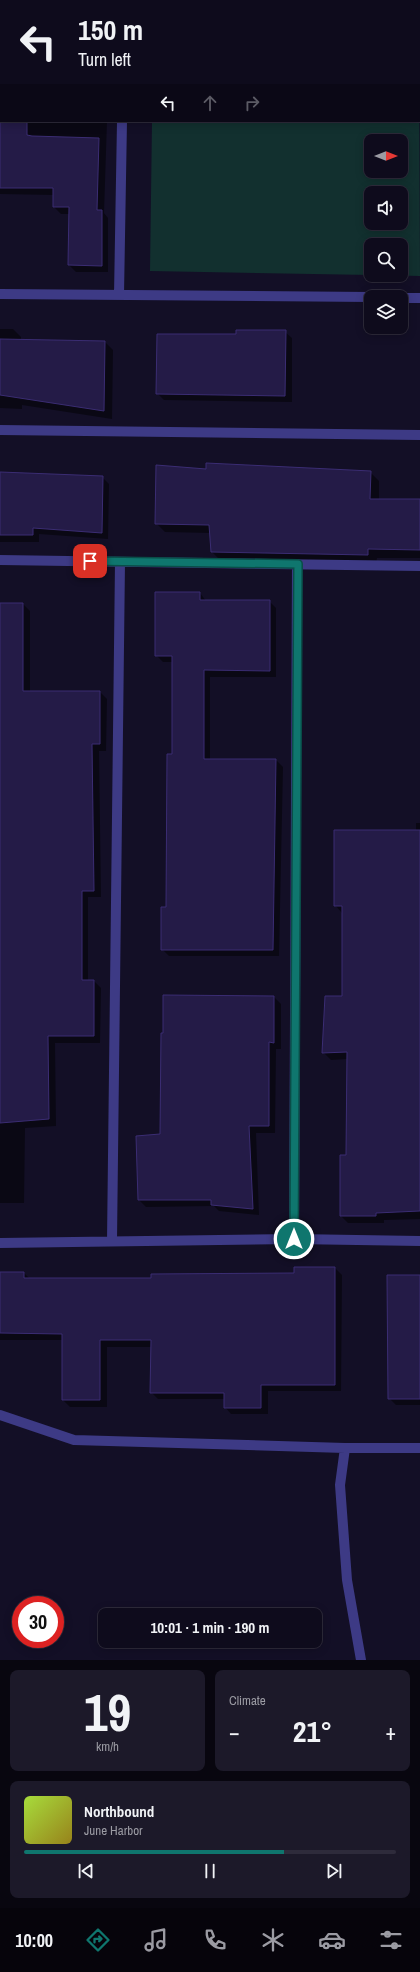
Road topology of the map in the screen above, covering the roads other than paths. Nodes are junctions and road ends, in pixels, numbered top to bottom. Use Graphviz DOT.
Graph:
graph roads {
  1 [pos="122,122"];
  2 [pos="0,294"];
  3 [pos="119,295"];
  4 [pos="364,297"];
  5 [pos="408,298"];
  6 [pos="420,298"];
  7 [pos="0,430"];
  8 [pos="420,435"];
  9 [pos="0,560"];
  10 [pos="120,562"];
  11 [pos="298,564"];
  12 [pos="420,566"];
  13 [pos="294,1239"];
  14 [pos="420,1240"];
  15 [pos="112,1241"];
  16 [pos="0,1243"];
  17 [pos="0,1415"];
  18 [pos="345,1448"];
  19 [pos="420,1448"];
  20 [pos="361,1660"];
  1 -- 3 [label="street"];
  2 -- 3 [label="street"];
  3 -- 4 [label="street"];
  5 -- 6 [label="street"];
  7 -- 8 [label="street"];
  9 -- 10 [label="street"];
  10 -- 11 [label="street"];
  10 -- 15 [label="street"];
  11 -- 12 [label="street"];
  11 -- 13 [label="street"];
  13 -- 14 [label="street"];
  13 -- 15 [label="street"];
  15 -- 16 [label="street"];
  17 -- 18 [label="street"];
  18 -- 19 [label="street"];
  18 -- 20 [label="street"];
}
